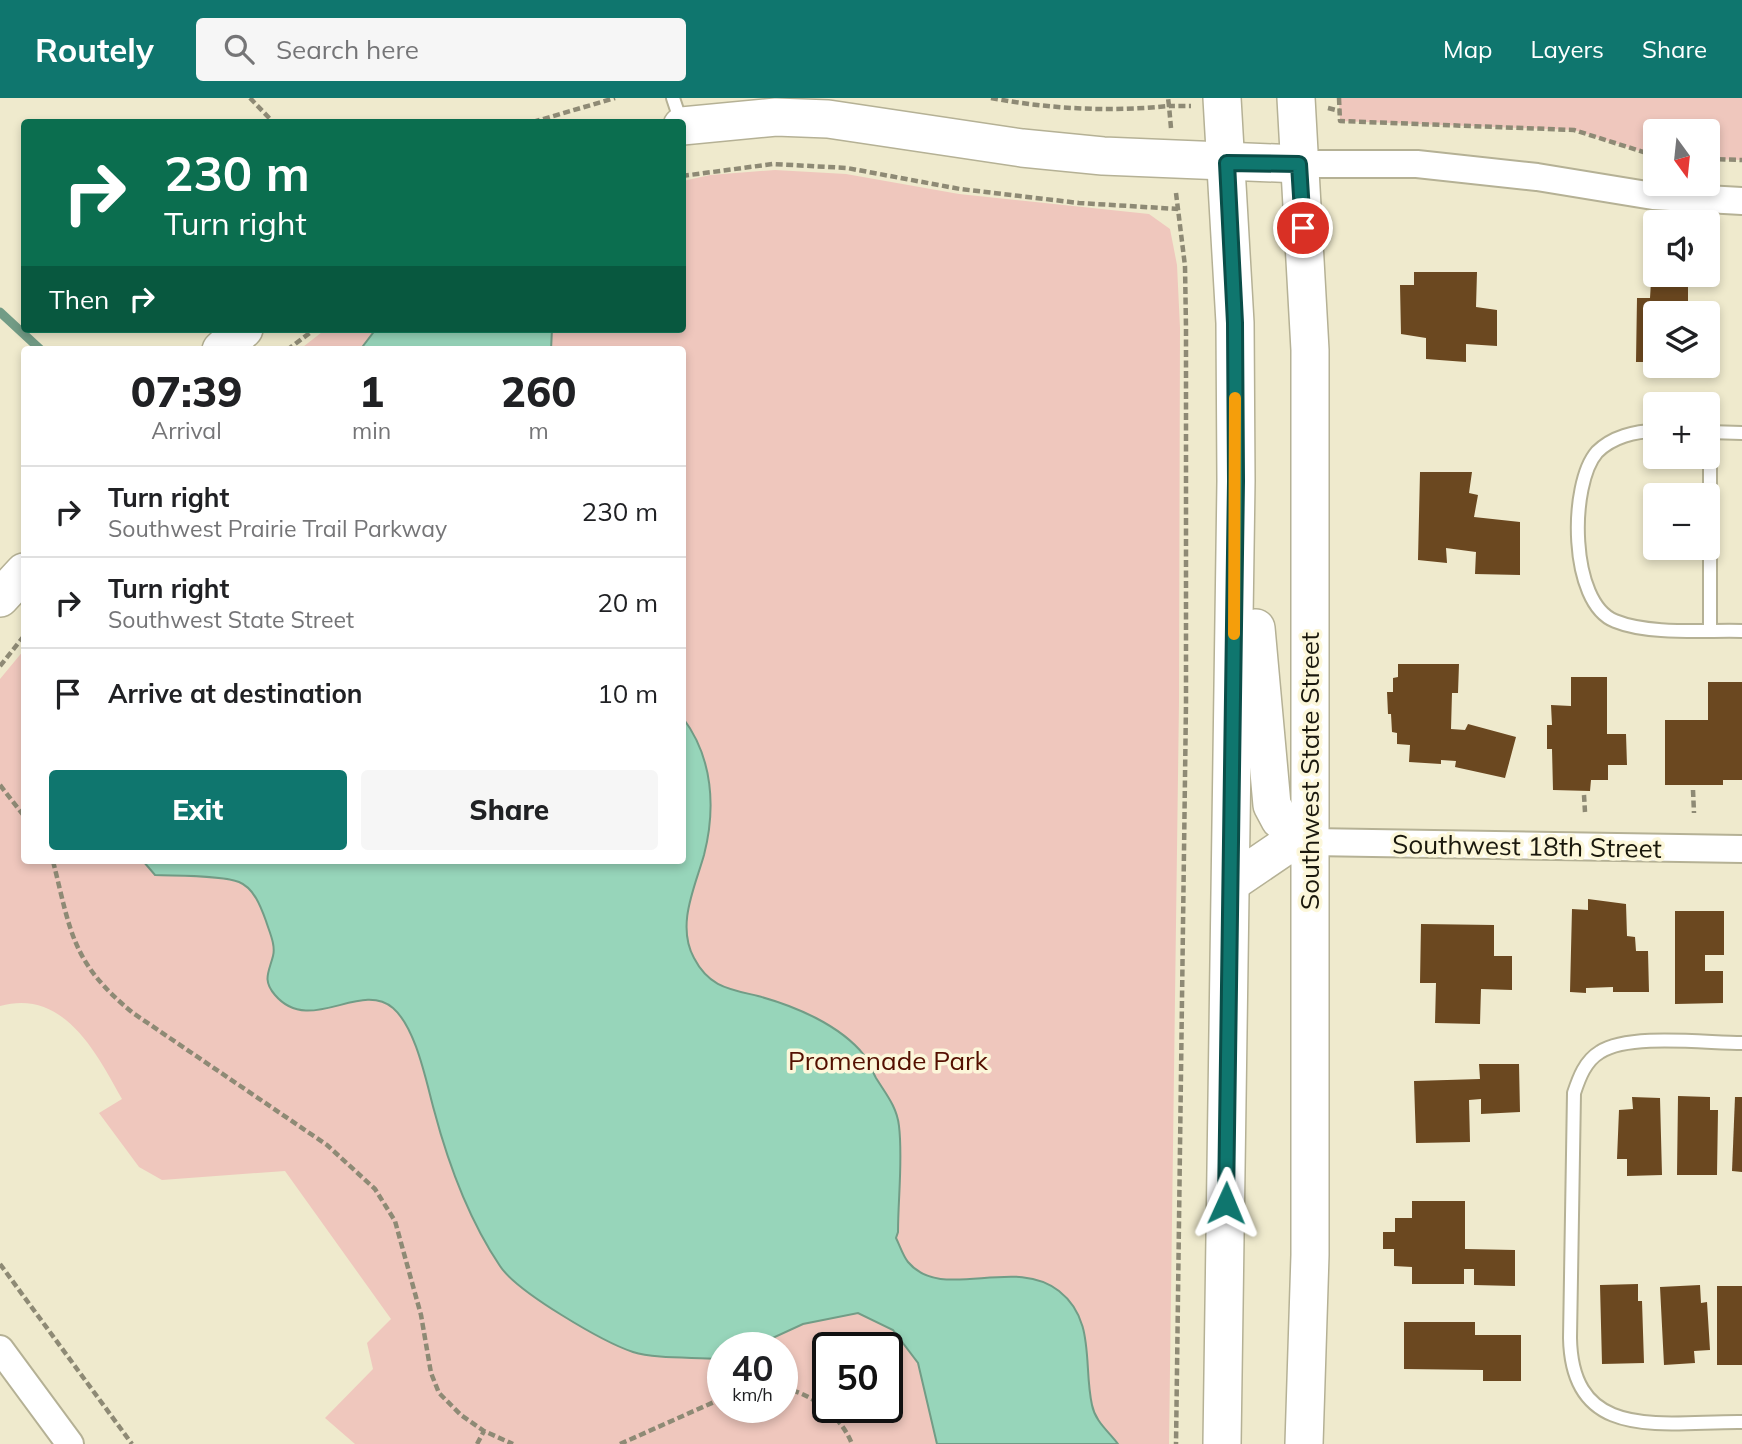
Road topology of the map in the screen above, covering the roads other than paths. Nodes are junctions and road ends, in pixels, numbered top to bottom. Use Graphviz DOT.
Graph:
graph roads {
  1 [pos="673,98"];
  2 [pos="1222,98"];
  3 [pos="1296,98"];
  4 [pos="680,119"];
  5 [pos="686,124"];
  6 [pos="1227,163"];
  7 [pos="1299,164"];
  8 [pos="1742,201"];
  9 [pos="240,333"];
  10 [pos="225,346"];
  11 [pos="1643,431"];
  12 [pos="1720,433"];
  13 [pos="1742,433"];
  14 [pos="1709,469"];
  15 [pos="1236,481"];
  16 [pos="21,575"];
  17 [pos="0,598"];
  18 [pos="1710,630"];
  19 [pos="1742,631"];
  20 [pos="1311,842"];
  21 [pos="1742,849"];
  22 [pos="1231,883"];
  23 [pos="1742,1043"];
  24 [pos="0,1349"];
  25 [pos="1742,1422"];
  26 [pos="70,1444"];
  27 [pos="1223,1444"];
  28 [pos="1304,1444"];
  1 -- 4 [label="lane"];
  2 -- 6 [label="main road"];
  3 -- 7 [label="main road, Southwest State Street"];
  5 -- 6 [label="main road"];
  6 -- 7 [label="main road"];
  6 -- 15 [label="main road"];
  7 -- 8 [label="street"];
  7 -- 20 [label="main road, Southwest State Street"];
  9 -- 10 [label="main road"];
  11 -- 18 [label="lane"];
  12 -- 13 [label="lane"];
  14 -- 18 [label="lane"];
  15 -- 20 [label="main road"];
  15 -- 22 [label="main road"];
  16 -- 17 [label="main road"];
  18 -- 19 [label="lane"];
  20 -- 21 [label="street, Southwest 18th Street"];
  20 -- 22 [label="main road"];
  20 -- 28 [label="main road, Southwest State Street"];
  22 -- 27 [label="main road"];
  23 -- 25 [label="lane"];
  24 -- 26 [label="street"];
}
